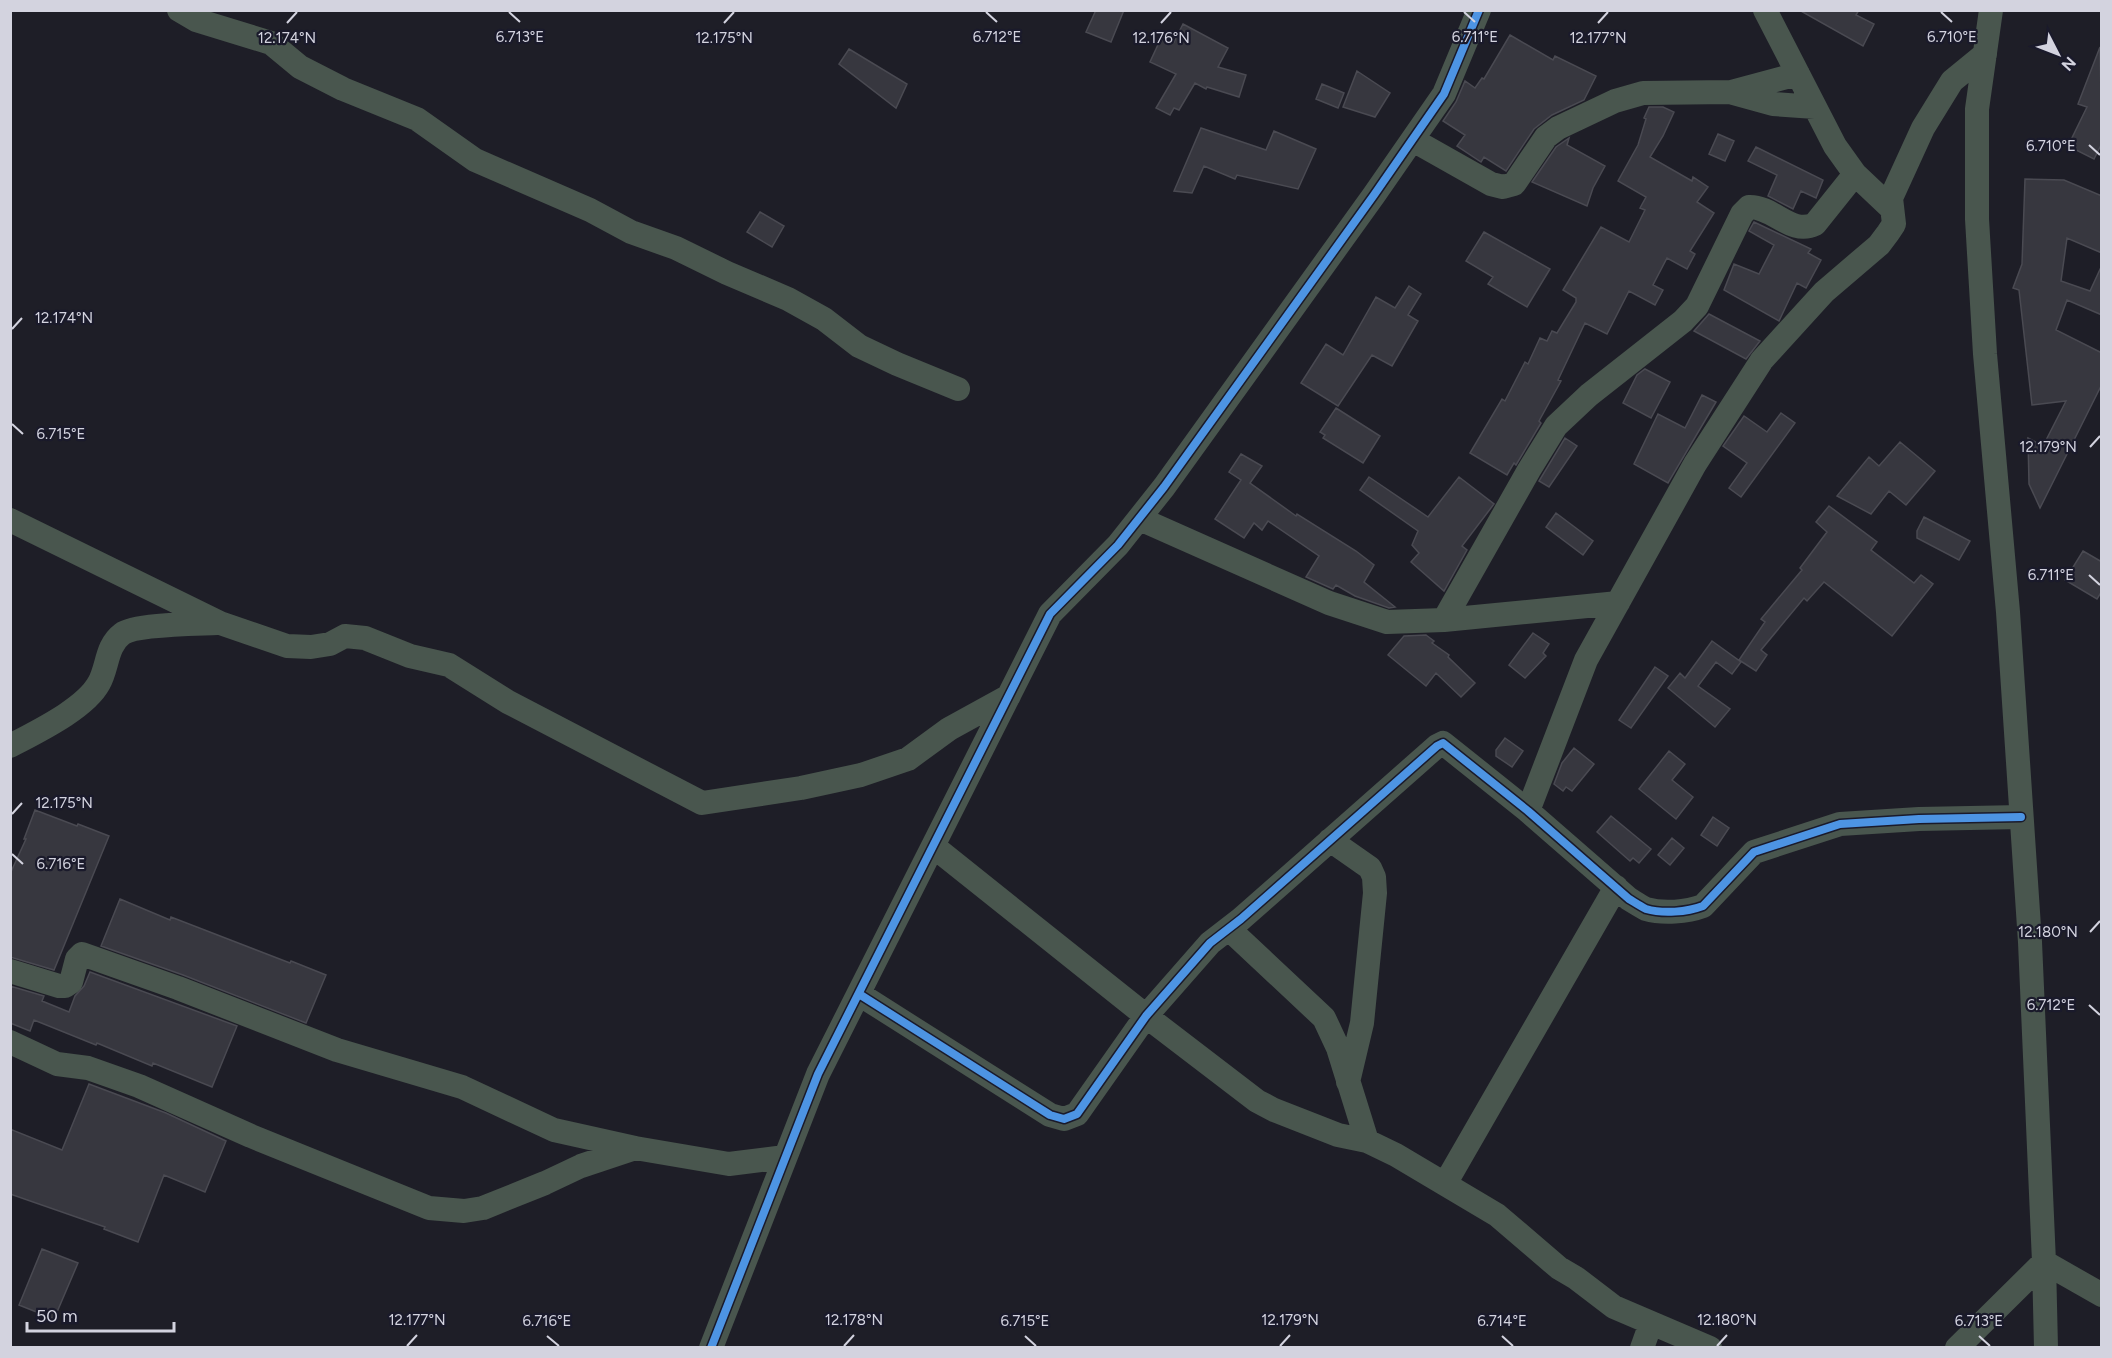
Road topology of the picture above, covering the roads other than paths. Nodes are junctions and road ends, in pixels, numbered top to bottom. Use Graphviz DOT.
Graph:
graph roads {
  1 [pos="179,10"];
  2 [pos="1479,10"];
  3 [pos="1765,10"];
  4 [pos="1991,10"];
  5 [pos="1985,54"];
  6 [pos="1798,74"];
  7 [pos="1731,92"];
  8 [pos="1815,107"];
  9 [pos="1413,140"];
  10 [pos="1855,174"];
  11 [pos="1892,209"];
  12 [pos="958,389"];
  13 [pos="1140,519"];
  14 [pos="10,520"];
  15 [pos="1618,603"];
  16 [pos="1444,620"];
  17 [pos="220,623"];
  18 [pos="1009,696"];
  19 [pos="10,746"];
  20 [pos="1528,811"];
  21 [pos="2021,817"];
  22 [pos="1330,840"];
  23 [pos="933,846"];
  24 [pos="1616,887"];
  25 [pos="1229,929"];
  26 [pos="10,971"];
  27 [pos="859,994"];
  28 [pos="1146,1016"];
  29 [pos="10,1042"];
  30 [pos="1348,1082"];
  31 [pos="1367,1141"];
  32 [pos="635,1148"];
  33 [pos="785,1157"];
  34 [pos="1445,1184"];
  35 [pos="2044,1262"];
  36 [pos="2102,1295"];
  37 [pos="1651,1323"];
  38 [pos="711,1347"];
  39 [pos="1642,1347"];
  40 [pos="1710,1347"];
  41 [pos="1957,1347"];
  42 [pos="2046,1347"];
  1 -- 12 [label="street"];
  2 -- 9 [label="street"];
  3 -- 6 [label="street"];
  4 -- 5 [label="street"];
  5 -- 11 [label="street"];
  5 -- 21 [label="street"];
  6 -- 7 [label="street"];
  6 -- 8 [label="street"];
  7 -- 8 [label="street"];
  7 -- 9 [label="street"];
  8 -- 10 [label="street"];
  9 -- 13 [label="street"];
  10 -- 11 [label="street"];
  10 -- 16 [label="street"];
  11 -- 15 [label="street"];
  13 -- 16 [label="street"];
  13 -- 18 [label="street"];
  14 -- 17 [label="street"];
  15 -- 16 [label="street"];
  15 -- 20 [label="street"];
  17 -- 18 [label="street"];
  17 -- 19 [label="street"];
  18 -- 23 [label="street"];
  20 -- 22 [label="street"];
  20 -- 24 [label="street"];
  21 -- 24 [label="street"];
  21 -- 35 [label="street"];
  22 -- 25 [label="street"];
  22 -- 30 [label="street"];
  23 -- 27 [label="street"];
  23 -- 28 [label="street"];
  24 -- 34 [label="street"];
  25 -- 28 [label="street"];
  25 -- 30 [label="street"];
  26 -- 32 [label="street"];
  27 -- 28 [label="street"];
  27 -- 33 [label="street"];
  28 -- 31 [label="street"];
  29 -- 32 [label="street"];
  30 -- 31 [label="street"];
  31 -- 34 [label="street"];
  32 -- 33 [label="street"];
  33 -- 38 [label="street"];
  34 -- 37 [label="street"];
  35 -- 36 [label="street"];
  35 -- 41 [label="street"];
  35 -- 42 [label="street"];
  37 -- 39 [label="street"];
  37 -- 40 [label="street"];
}
